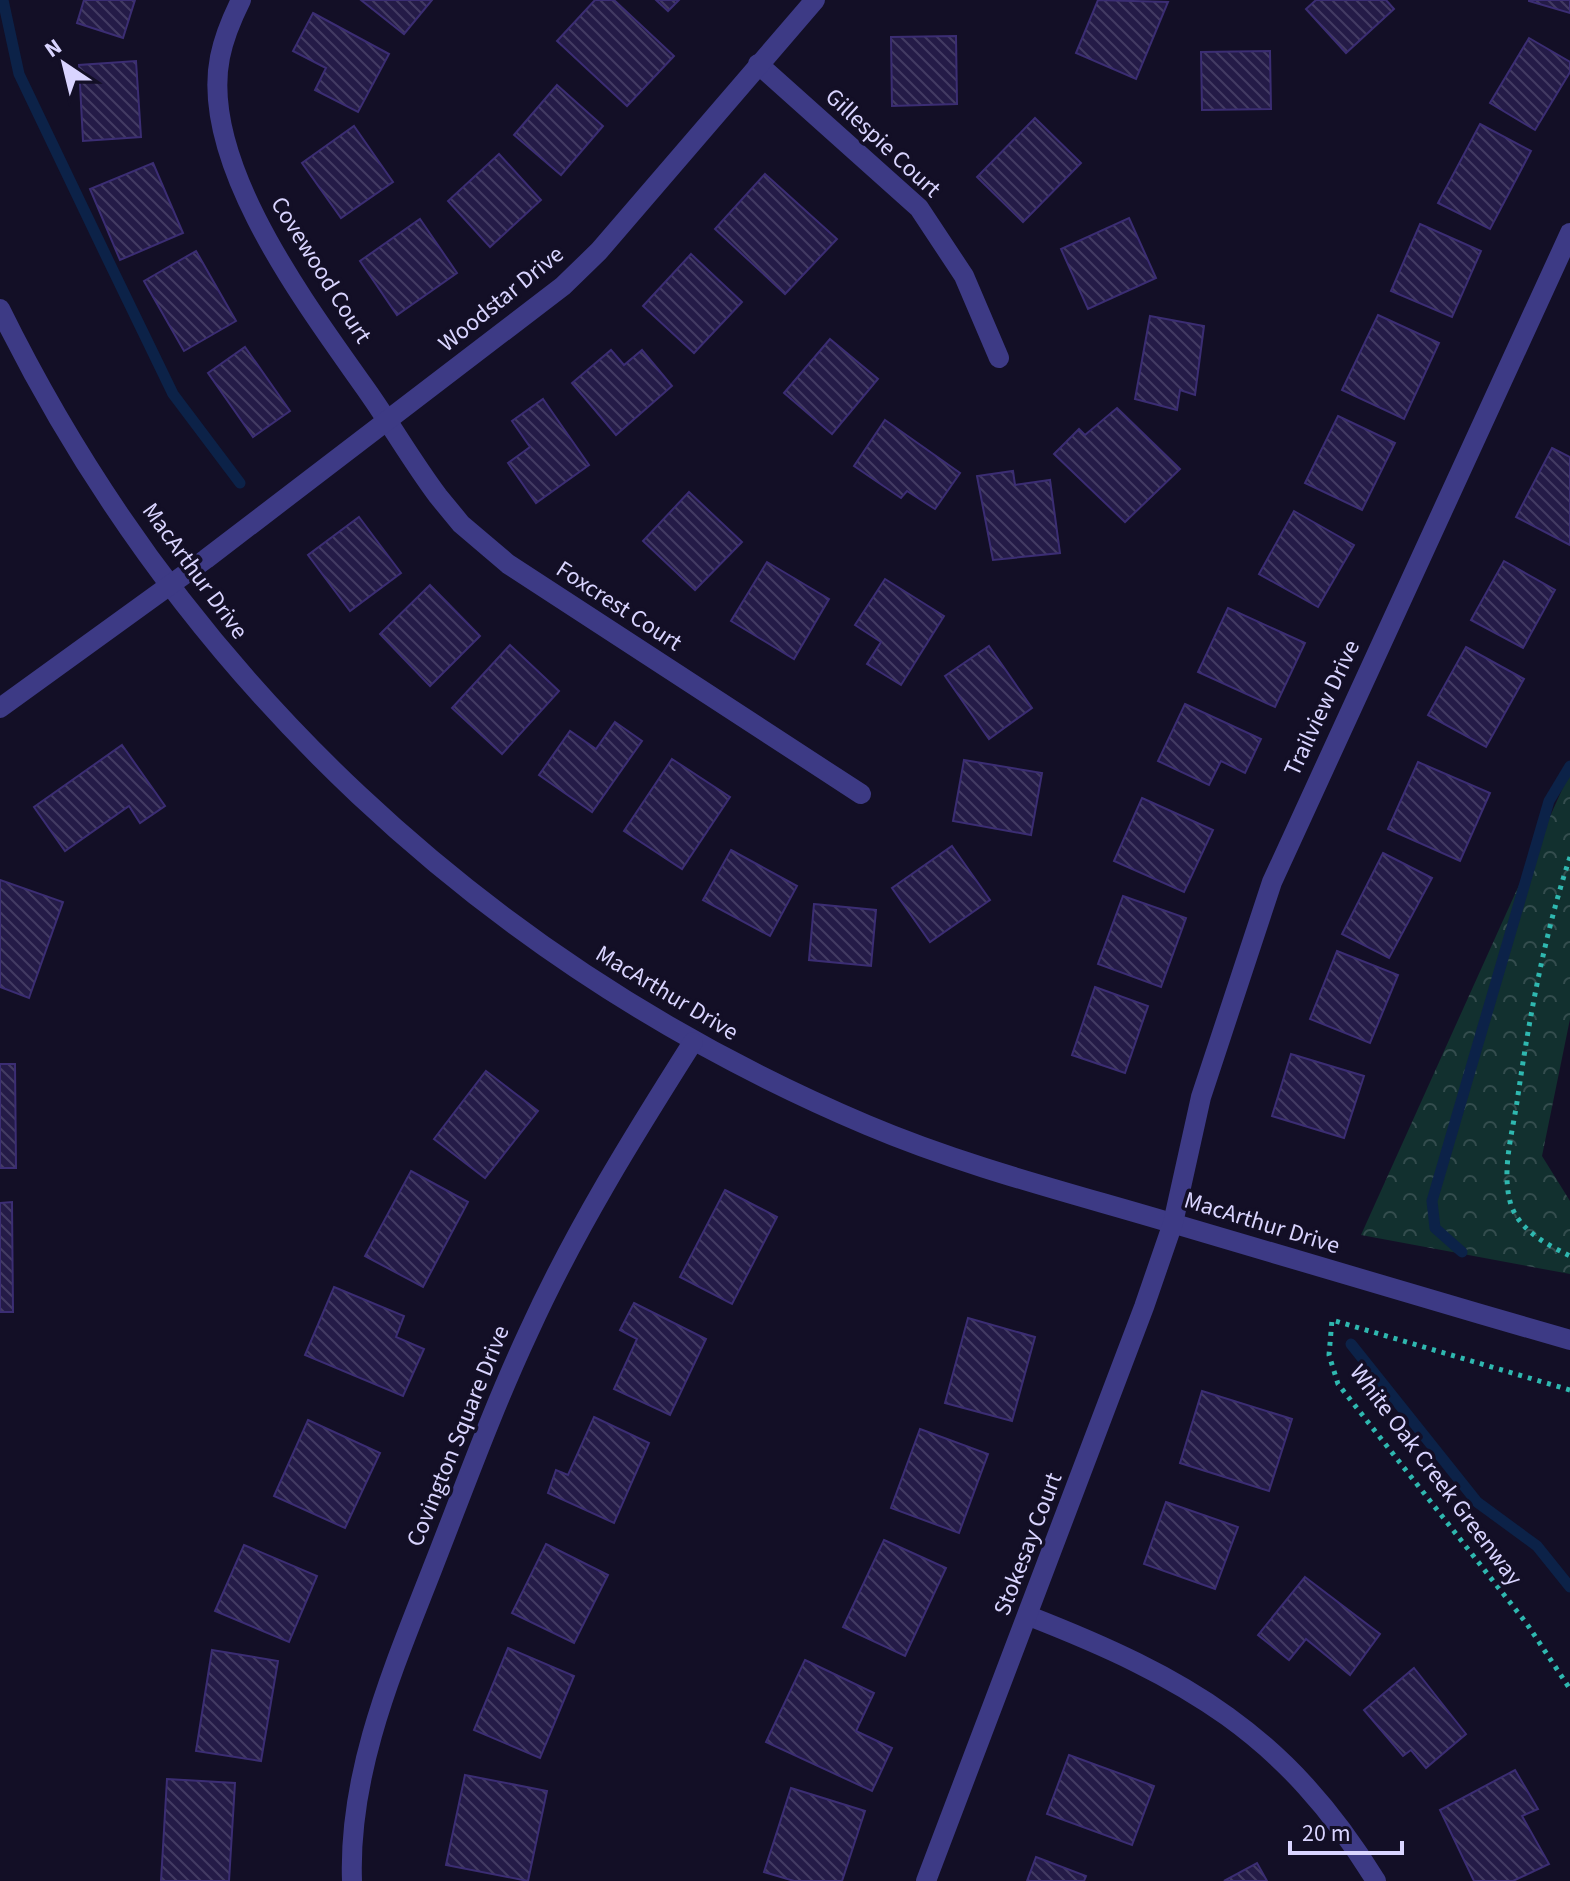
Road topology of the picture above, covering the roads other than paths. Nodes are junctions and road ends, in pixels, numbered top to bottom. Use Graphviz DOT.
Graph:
graph roads {
  1 [pos="241,0"];
  2 [pos="815,0"];
  3 [pos="758,64"];
  4 [pos="1570,233"];
  5 [pos="0,309"];
  6 [pos="999,358"];
  7 [pos="388,420"];
  8 [pos="170,584"];
  9 [pos="0,708"];
  10 [pos="861,794"];
  11 [pos="693,1042"];
  12 [pos="1173,1223"];
  13 [pos="1570,1340"];
  14 [pos="1029,1616"];
  15 [pos="352,1881"];
  16 [pos="926,1881"];
  17 [pos="1376,1881"];
  1 -- 7 [label="street, Covewood Court"];
  2 -- 3 [label="street, Woodstar Drive"];
  3 -- 6 [label="street, Gillespie Court"];
  3 -- 7 [label="street, Woodstar Drive"];
  4 -- 12 [label="street, Trailview Drive"];
  5 -- 8 [label="street, MacArthur Drive"];
  7 -- 8 [label="street, Woodstar Drive"];
  7 -- 10 [label="street, Foxcrest Court"];
  8 -- 9 [label="street, Woodstar Drive"];
  8 -- 11 [label="street, MacArthur Drive"];
  11 -- 12 [label="street, MacArthur Drive"];
  11 -- 15 [label="street, Covington Square Drive"];
  12 -- 13 [label="street, MacArthur Drive"];
  12 -- 14 [label="street, Stokesay Court"];
  14 -- 16 [label="street, Stokesay Court"];
  14 -- 17 [label="street"];
}
